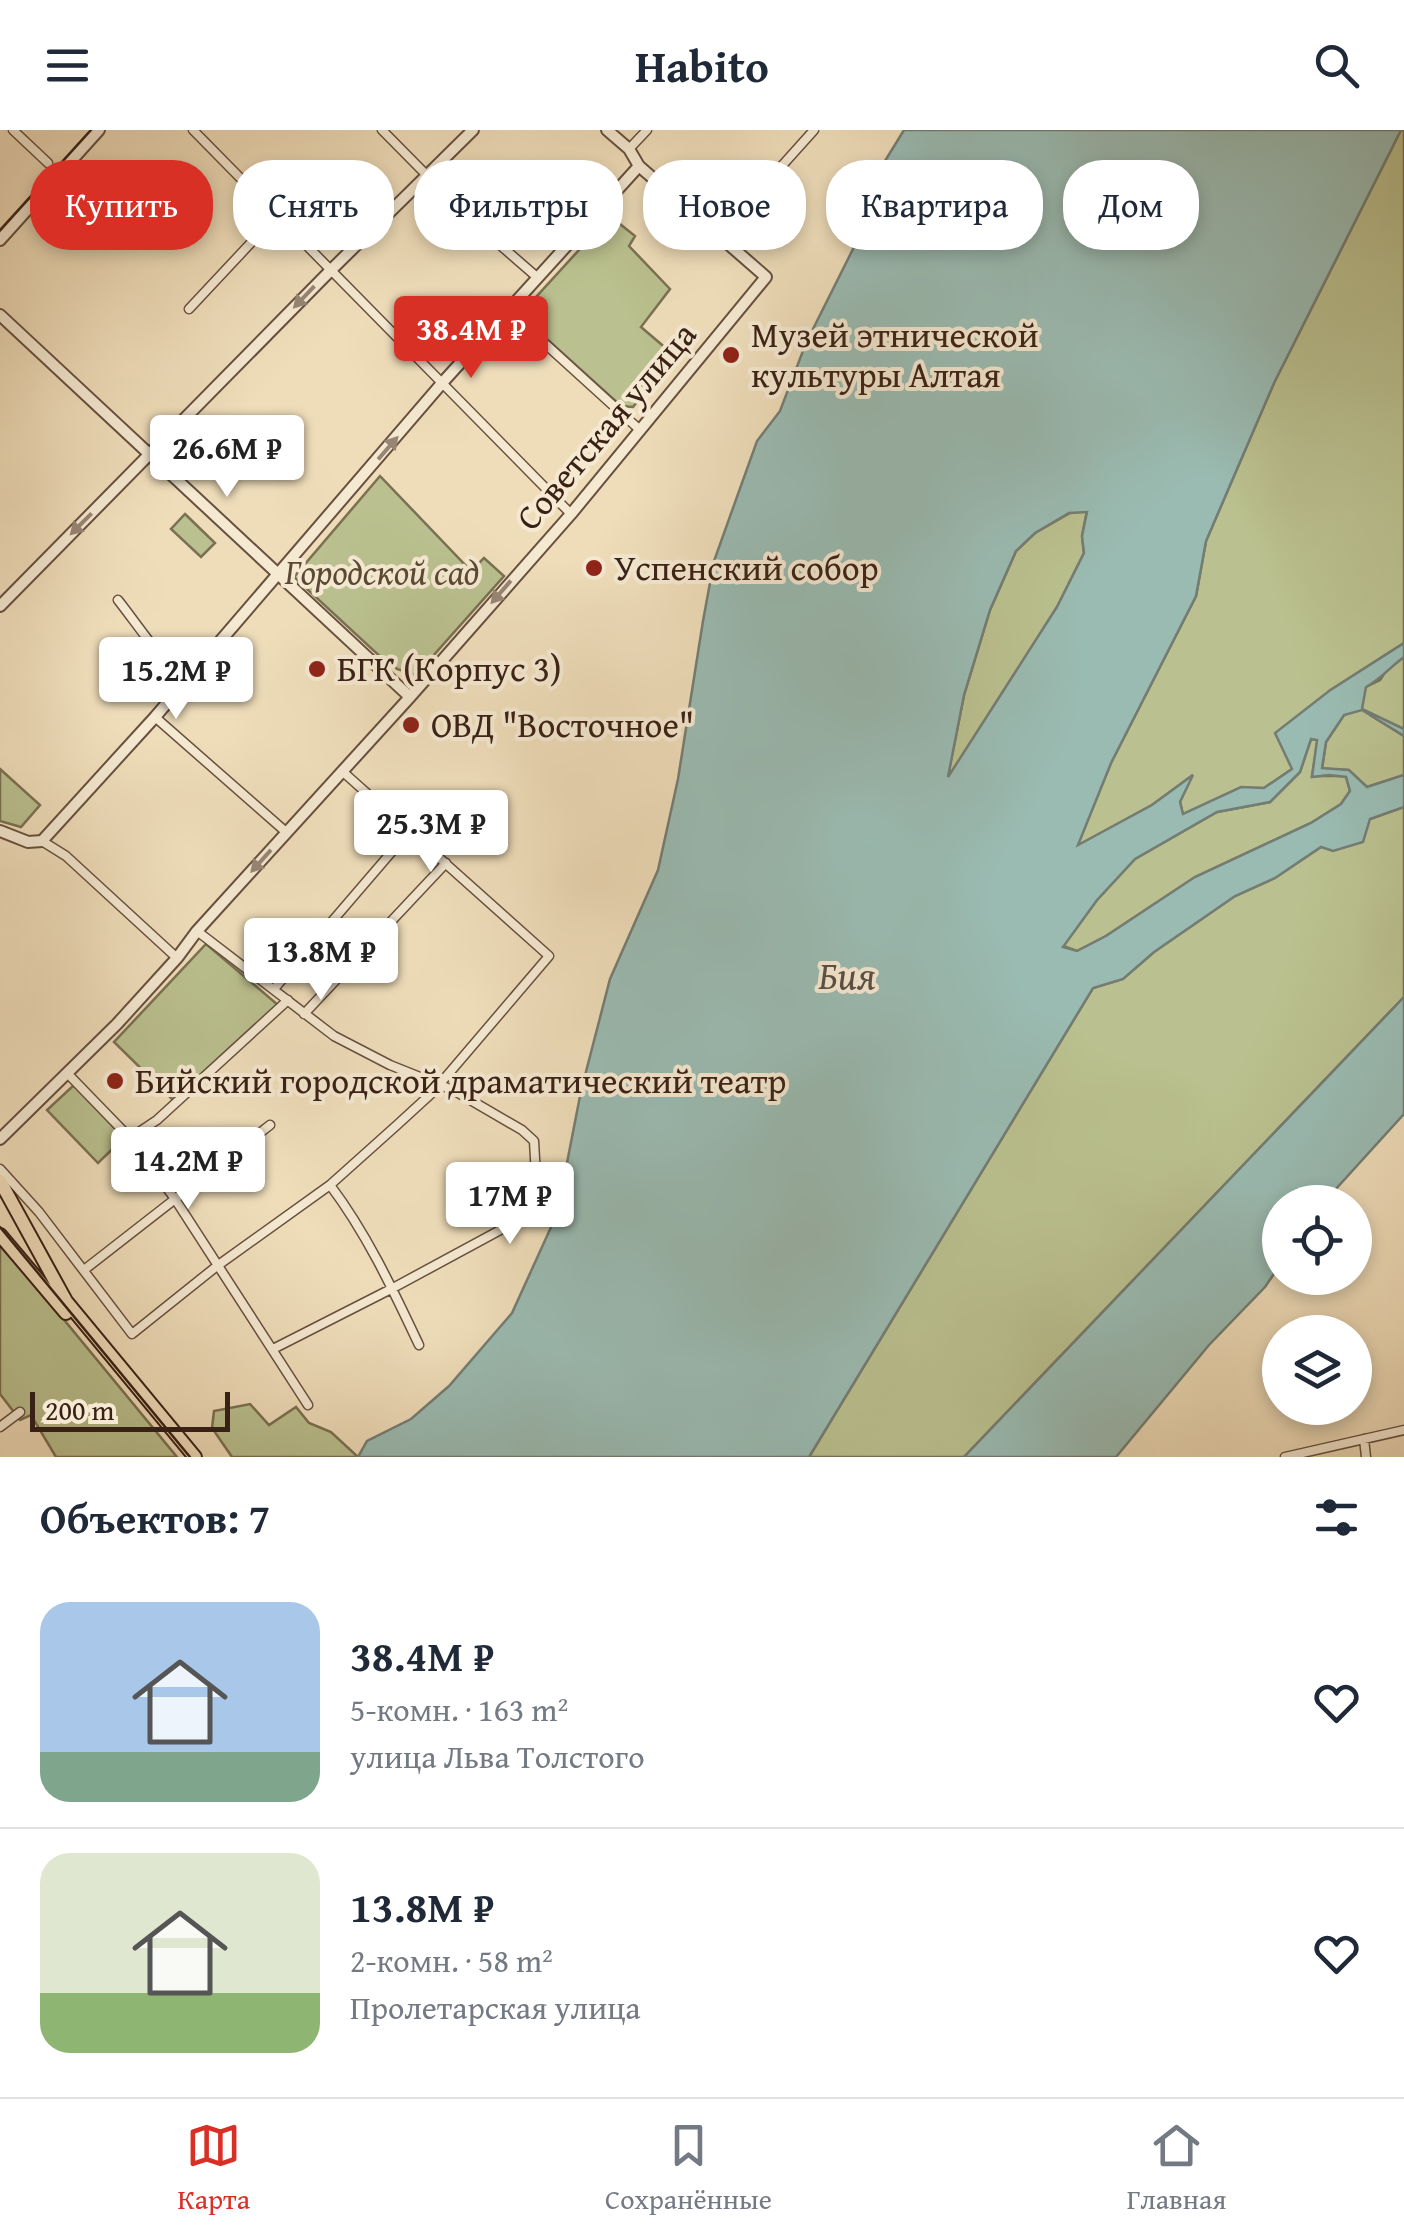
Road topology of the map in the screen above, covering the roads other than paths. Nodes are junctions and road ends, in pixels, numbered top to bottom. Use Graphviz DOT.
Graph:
graph roads {
  1 [pos="13,130"];
  2 [pos="99,130"];
  3 [pos="193,130"];
  4 [pos="382,130"];
  5 [pos="473,130"];
  6 [pos="607,130"];
  7 [pos="647,130"];
  8 [pos="814,130"];
  9 [pos="630,149"];
  10 [pos="45,160"];
  11 [pos="444,160"];
  12 [pos="787,160"];
  13 [pos="414,164"];
  14 [pos="639,166"];
  15 [pos="643,169"];
  16 [pos="233,170"];
  17 [pos="414,190"];
  18 [pos="0,240"];
  19 [pos="244,250"];
  20 [pos="311,250"];
  21 [pos="507,250"];
  22 [pos="736,250"];
  23 [pos="331,270"];
  24 [pos="538,278"];
  25 [pos="189,309"];
  26 [pos="508,310"];
  27 [pos="0,315"];
  28 [pos="443,382"];
  29 [pos="640,430"];
  30 [pos="150,455"];
  31 [pos="571,514"];
  32 [pos="278,574"];
  33 [pos="118,600"];
  34 [pos="0,606"];
  35 [pos="185,681"];
  36 [pos="410,697"];
  37 [pos="154,717"];
  38 [pos="342,772"];
  39 [pos="0,831"];
  40 [pos="286,832"];
  41 [pos="411,833"];
  42 [pos="42,841"];
  43 [pos="446,863"];
  44 [pos="197,931"];
  45 [pos="177,958"];
  46 [pos="274,989"];
  47 [pos="288,1000"];
  48 [pos="304,1014"];
  49 [pos="68,1074"];
  50 [pos="439,1086"];
  51 [pos="270,1125"];
  52 [pos="130,1138"];
  53 [pos="0,1139"];
  54 [pos="0,1169"];
  55 [pos="0,1181"];
  56 [pos="330,1185"];
  57 [pos="175,1200"];
  58 [pos="0,1234"];
  59 [pos="217,1266"];
  60 [pos="84,1270"];
  61 [pos="392,1288"];
  62 [pos="89,1334"];
  63 [pos="419,1344"];
  64 [pos="273,1349"];
  65 [pos="308,1405"];
  66 [pos="20,1412"];
  67 [pos="0,1427"];
  68 [pos="1404,1430"];
  69 [pos="1364,1439"];
  70 [pos="188,1455"];
  71 [pos="1285,1457"];
  72 [pos="1366,1457"];
  1 -- 10 [label="street"];
  2 -- 18 [label="street"];
  3 -- 16 [label="street"];
  4 -- 13 [label="street"];
  5 -- 11 [label="street"];
  6 -- 9 [label="street"];
  7 -- 9 [label="street"];
  8 -- 12 [label="street"];
  9 -- 14 [label="street"];
  14 -- 15 [label="street"];
  14 -- 24 [label="street"];
  17 -- 23 [label="street"];
  19 -- 25 [label="street"];
  20 -- 23 [label="street"];
  21 -- 24 [label="street"];
  22 -- 29 [label="street, Советская улица"];
  23 -- 28 [label="street"];
  23 -- 30 [label="street, one-way"];
  24 -- 26 [label="street"];
  26 -- 28 [label="street"];
  26 -- 29 [label="street"];
  27 -- 30 [label="street"];
  28 -- 31 [label="street"];
  32 -- 28 [label="street, one-way"];
  29 -- 31 [label="street, Советская улица"];
  30 -- 32 [label="street"];
  30 -- 34 [label="street, one-way"];
  31 -- 36 [label="street, Советская улица, one-way"];
  32 -- 35 [label="street"];
  32 -- 36 [label="street"];
  33 -- 35 [label="street"];
  35 -- 37 [label="street"];
  36 -- 38 [label="street, Советская улица"];
  37 -- 40 [label="street"];
  37 -- 42 [label="street"];
  38 -- 40 [label="street, Советская улица"];
  38 -- 41 [label="street"];
  39 -- 42 [label="street"];
  40 -- 44 [label="street, Советская улица, one-way"];
  41 -- 43 [label="street"];
  41 -- 46 [label="street"];
  42 -- 45 [label="street"];
  43 -- 48 [label="street"];
  43 -- 50 [label="street"];
  44 -- 45 [label="street, Советская улица"];
  44 -- 46 [label="street"];
  45 -- 49 [label="street, Советская улица"];
  46 -- 47 [label="street"];
  47 -- 48 [label="street"];
  47 -- 52 [label="street"];
  48 -- 50 [label="street"];
  49 -- 52 [label="street"];
  49 -- 53 [label="street, Советская улица"];
  50 -- 56 [label="street"];
  50 -- 61 [label="street"];
  51 -- 57 [label="street"];
  52 -- 57 [label="street"];
  54 -- 60 [label="street"];
  55 -- 62 [label="main road"];
  56 -- 59 [label="street"];
  56 -- 61 [label="street"];
  57 -- 59 [label="street"];
  57 -- 60 [label="street"];
  58 -- 62 [label="main road"];
  59 -- 60 [label="street"];
  59 -- 64 [label="street"];
  61 -- 63 [label="street"];
  61 -- 64 [label="street"];
  62 -- 70 [label="main road"];
  64 -- 65 [label="street"];
  66 -- 67 [label="street"];
  68 -- 69 [label="street"];
  69 -- 71 [label="street"];
  69 -- 72 [label="street"];
}
